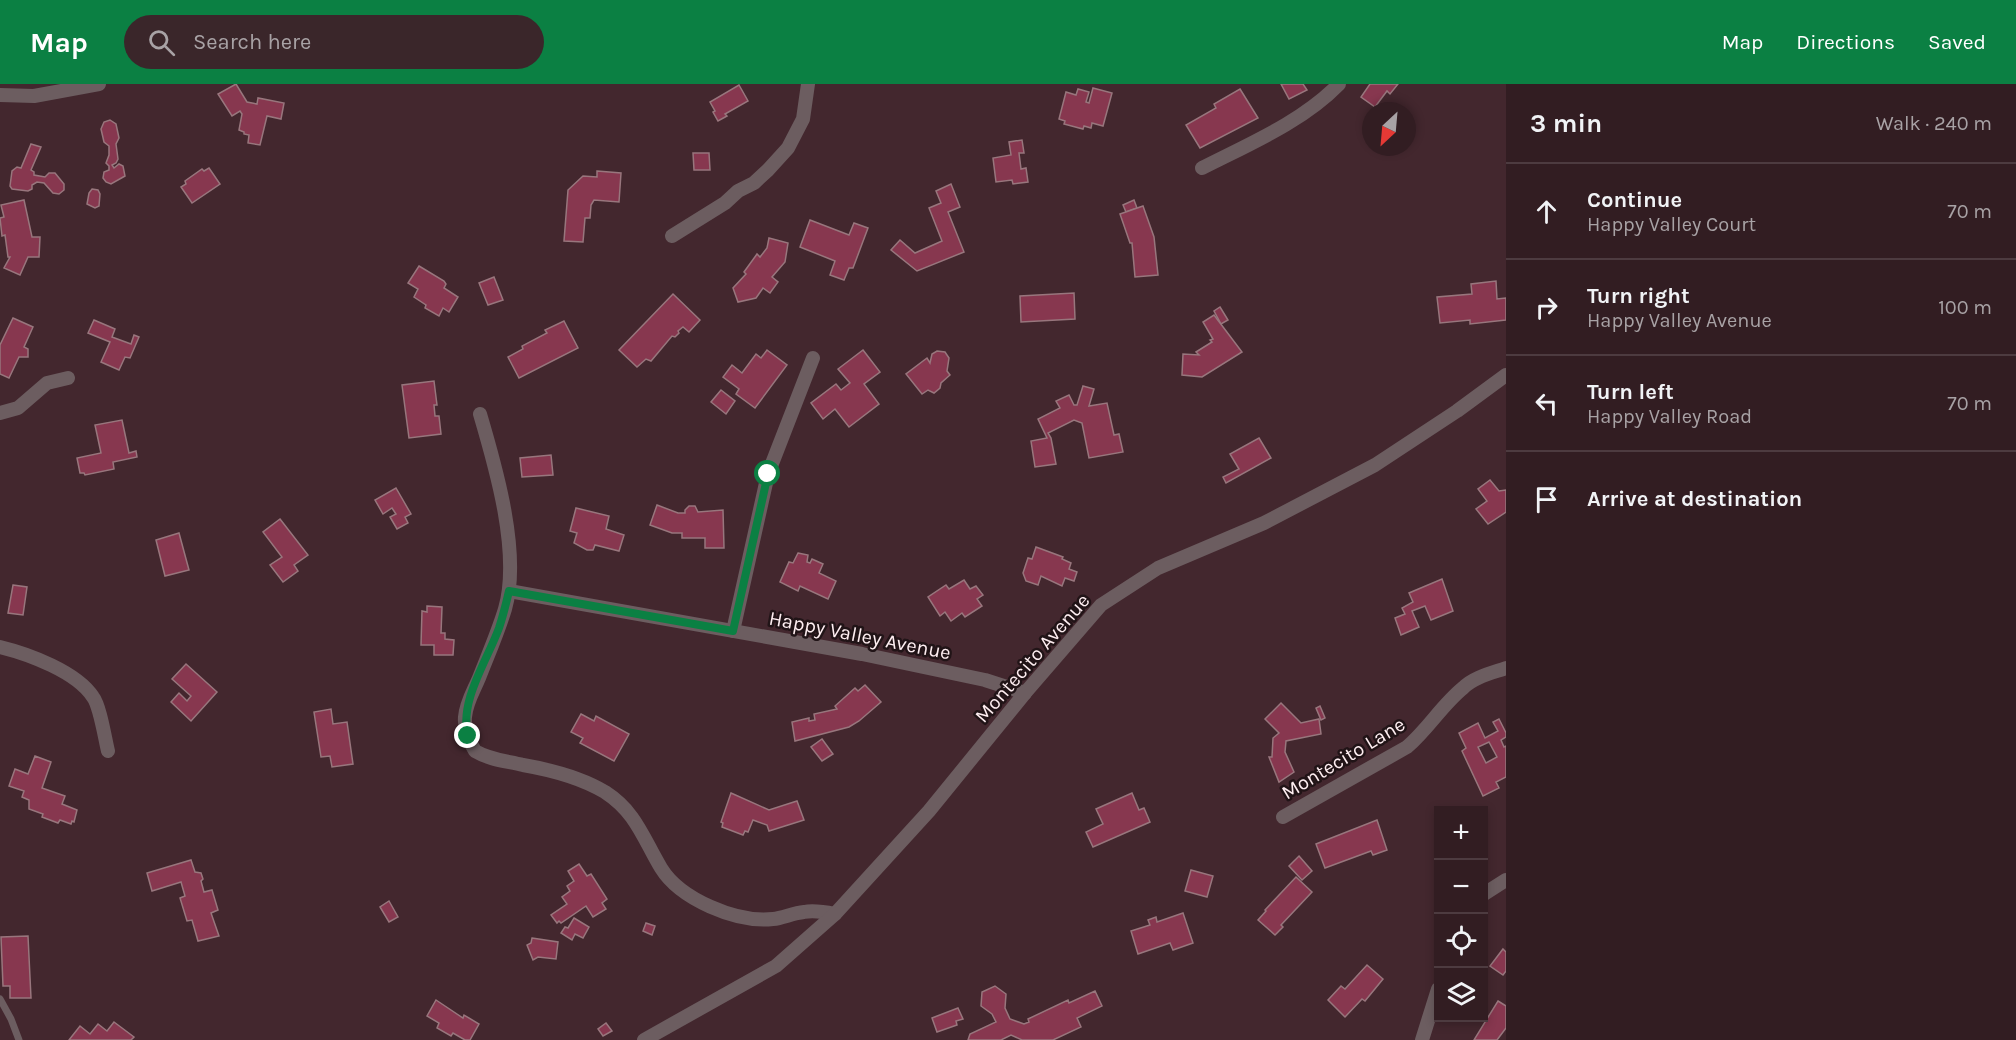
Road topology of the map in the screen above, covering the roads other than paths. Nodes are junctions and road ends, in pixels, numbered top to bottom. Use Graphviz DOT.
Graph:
graph roads {
  1 [pos="99,84"];
  2 [pos="808,84"];
  3 [pos="1340,84"];
  4 [pos="0,95"];
  5 [pos="1202,168"];
  6 [pos="672,236"];
  7 [pos="813,358"];
  8 [pos="1506,375"];
  9 [pos="68,378"];
  10 [pos="0,413"];
  11 [pos="480,414"];
  12 [pos="509,591"];
  13 [pos="733,631"];
  14 [pos="0,647"];
  15 [pos="1506,668"];
  16 [pos="1025,693"];
  17 [pos="108,751"];
  18 [pos="1283,817"];
  19 [pos="1506,880"];
  20 [pos="1488,891"];
  21 [pos="835,914"];
  22 [pos="0,999"];
  23 [pos="1434,1002"];
  24 [pos="19,1040"];
  25 [pos="644,1040"];
  26 [pos="1422,1040"];
  1 -- 4 [label="street"];
  2 -- 6 [label="street"];
  3 -- 5 [label="street"];
  7 -- 13 [label="street"];
  8 -- 16 [label="street, Montecito Avenue"];
  9 -- 10 [label="street"];
  11 -- 12 [label="street"];
  12 -- 13 [label="street, Happy Valley Avenue"];
  12 -- 21 [label="street"];
  13 -- 16 [label="street, Happy Valley Avenue"];
  14 -- 17 [label="street"];
  15 -- 18 [label="street, Montecito Lane"];
  16 -- 21 [label="street, Montecito Avenue"];
  19 -- 20 [label="street"];
  21 -- 25 [label="street, Montecito Avenue"];
  22 -- 24 [label="lane"];
  23 -- 26 [label="street"];
}
